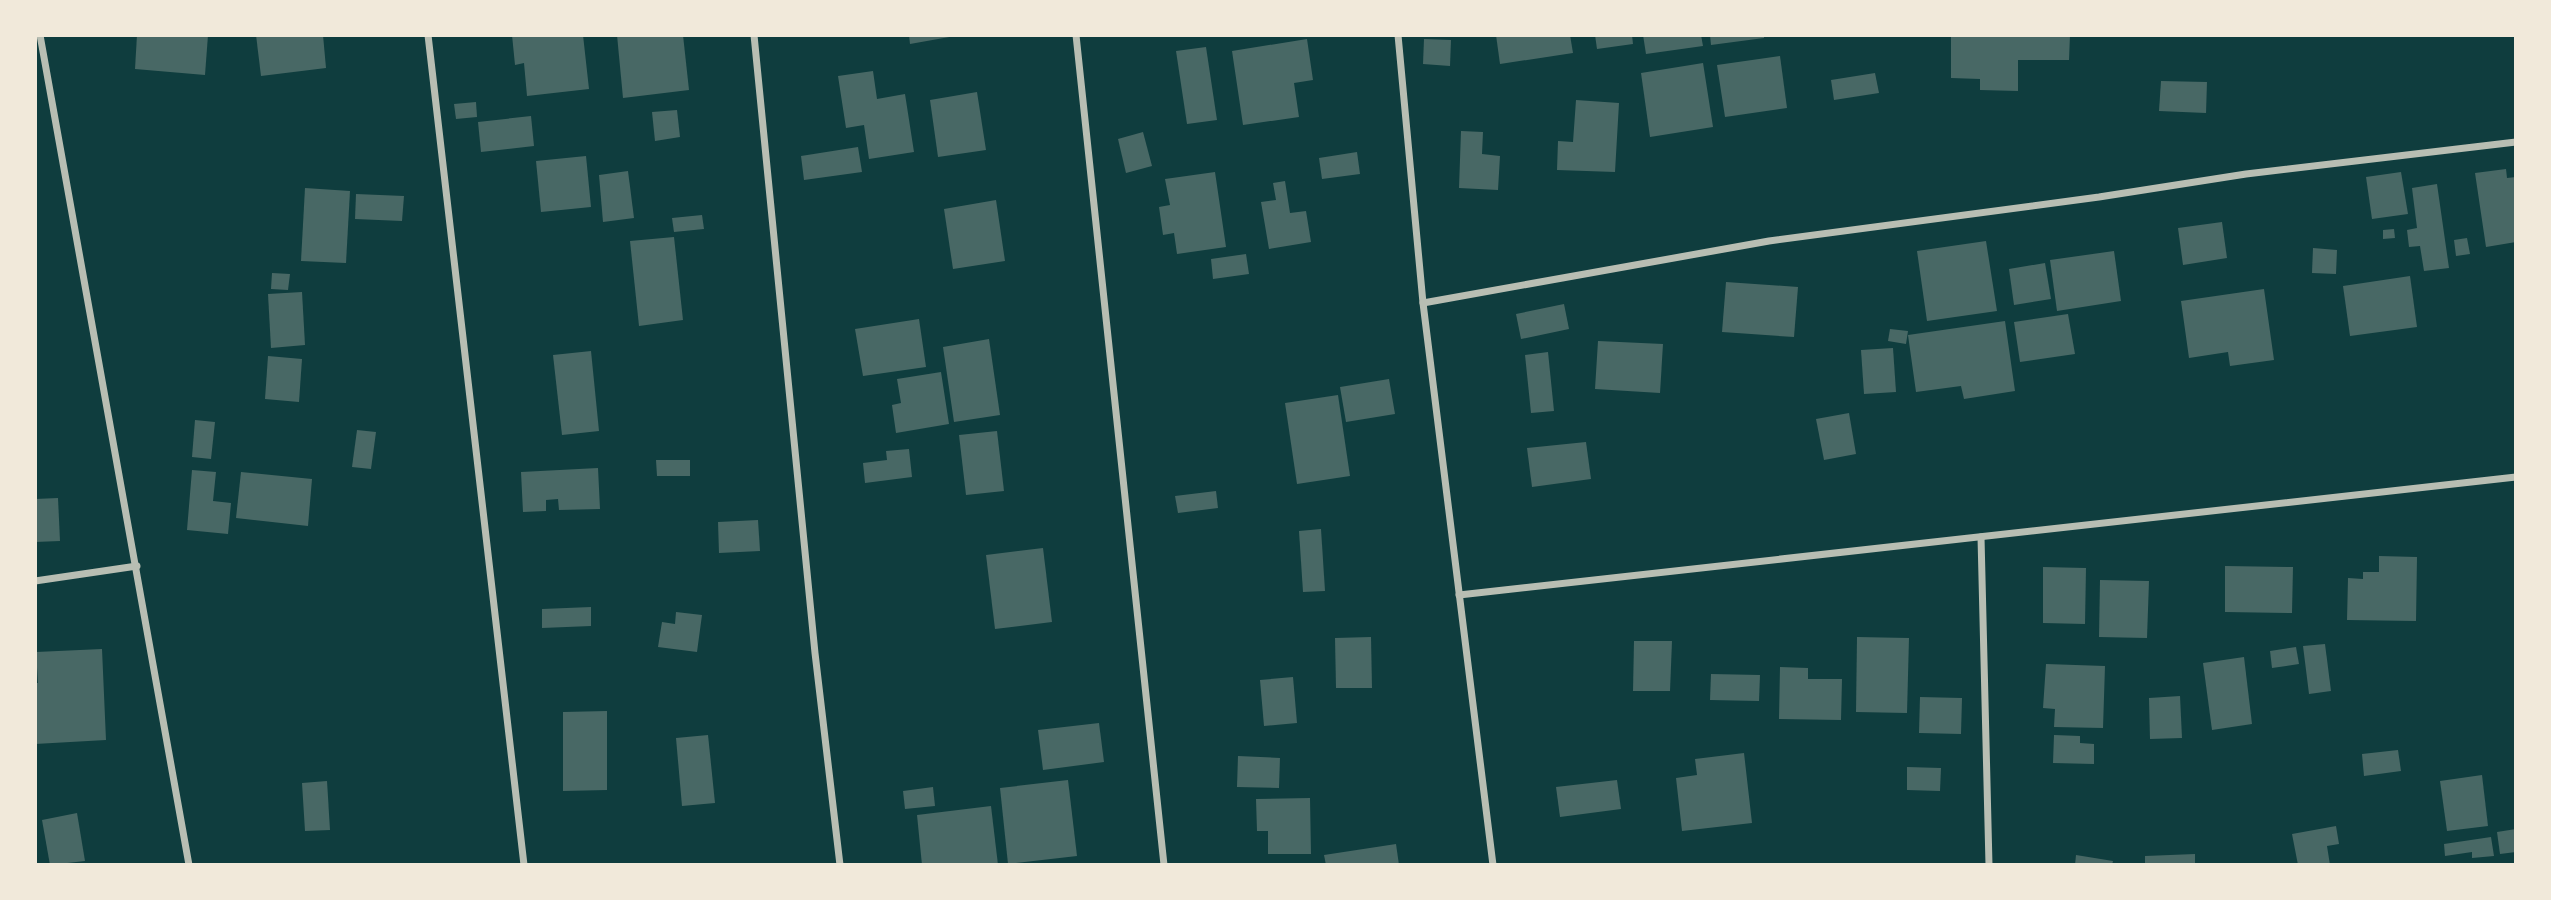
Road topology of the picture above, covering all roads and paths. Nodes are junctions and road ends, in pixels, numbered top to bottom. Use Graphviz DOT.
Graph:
graph roads {
  1 [pos="40,35"];
  2 [pos="428,35"];
  3 [pos="754,35"];
  4 [pos="1076,35"];
  5 [pos="1398,35"];
  6 [pos="2516,142"];
  7 [pos="1423,303"];
  8 [pos="2516,477"];
  9 [pos="1981,537"];
  10 [pos="137,566"];
  11 [pos="35,581"];
  12 [pos="1460,595"];
  13 [pos="189,865"];
  14 [pos="524,865"];
  15 [pos="840,865"];
  16 [pos="1164,865"];
  17 [pos="1493,865"];
  18 [pos="1989,865"];
  1 -- 10 [label="street"];
  2 -- 14 [label="street"];
  3 -- 15 [label="street"];
  4 -- 16 [label="street"];
  5 -- 7 [label="street"];
  6 -- 7 [label="street"];
  7 -- 12 [label="street"];
  8 -- 9 [label="street"];
  9 -- 12 [label="street"];
  9 -- 18 [label="street"];
  10 -- 11 [label="street"];
  10 -- 13 [label="street"];
  12 -- 17 [label="street"];
}
